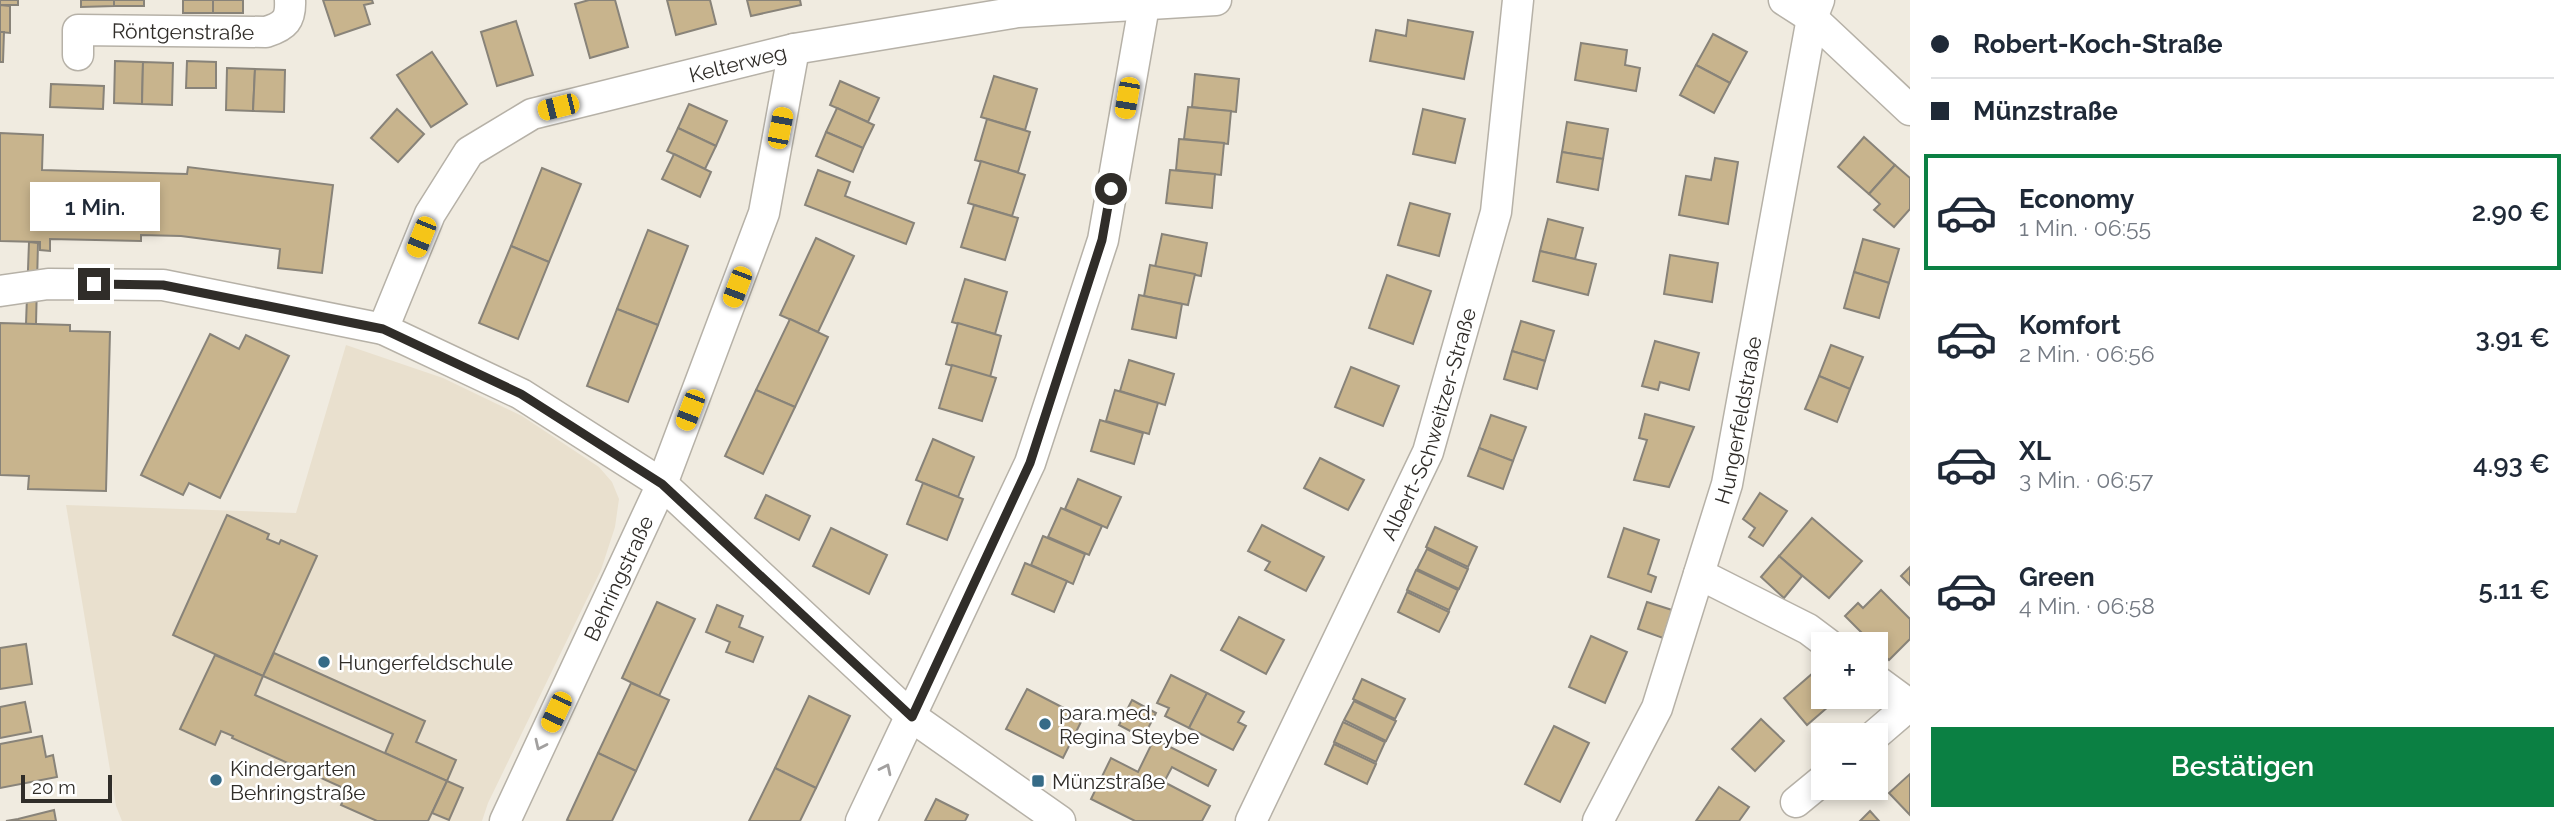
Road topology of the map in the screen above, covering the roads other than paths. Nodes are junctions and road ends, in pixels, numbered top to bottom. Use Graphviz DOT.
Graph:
graph roads {
  1 [pos="290,0"];
  2 [pos="1216,0"];
  3 [pos="1518,0"];
  4 [pos="1784,0"];
  5 [pos="1144,6"];
  6 [pos="1815,9"];
  7 [pos="794,49"];
  8 [pos="78,55"];
  9 [pos="1910,110"];
  10 [pos="0,291"];
  11 [pos="383,329"];
  12 [pos="662,484"];
  13 [pos="1699,574"];
  14 [pos="1812,632"];
  15 [pos="1888,689"];
  16 [pos="1910,705"];
  17 [pos="912,717"];
  18 [pos="1888,724"];
  19 [pos="1811,790"];
  20 [pos="1796,802"];
  21 [pos="1606,818"];
  22 [pos="505,821"];
  23 [pos="861,821"];
  24 [pos="1060,821"];
  25 [pos="1251,821"];
  1 -- 8 [label="street, Röntgenstraße"];
  2 -- 5 [label="street, Kelterweg"];
  3 -- 25 [label="street, Albert-Schweitzer-Straße"];
  4 -- 6 [label="street"];
  5 -- 7 [label="street, Kelterweg"];
  5 -- 17 [label="street"];
  6 -- 9 [label="street"];
  6 -- 13 [label="street, Hungerfeldstraße"];
  7 -- 11 [label="street, Kelterweg"];
  7 -- 12 [label="street, Behringstraße"];
  10 -- 11 [label="street"];
  11 -- 12 [label="street"];
  12 -- 17 [label="street"];
  12 -- 22 [label="street, Behringstraße, one-way"];
  13 -- 14 [label="street"];
  13 -- 21 [label="street, Hungerfeldstraße"];
  15 -- 16 [label="street"];
  16 -- 18 [label="street"];
  23 -- 17 [label="street, one-way"];
  17 -- 24 [label="street"];
  19 -- 20 [label="street"];
}
